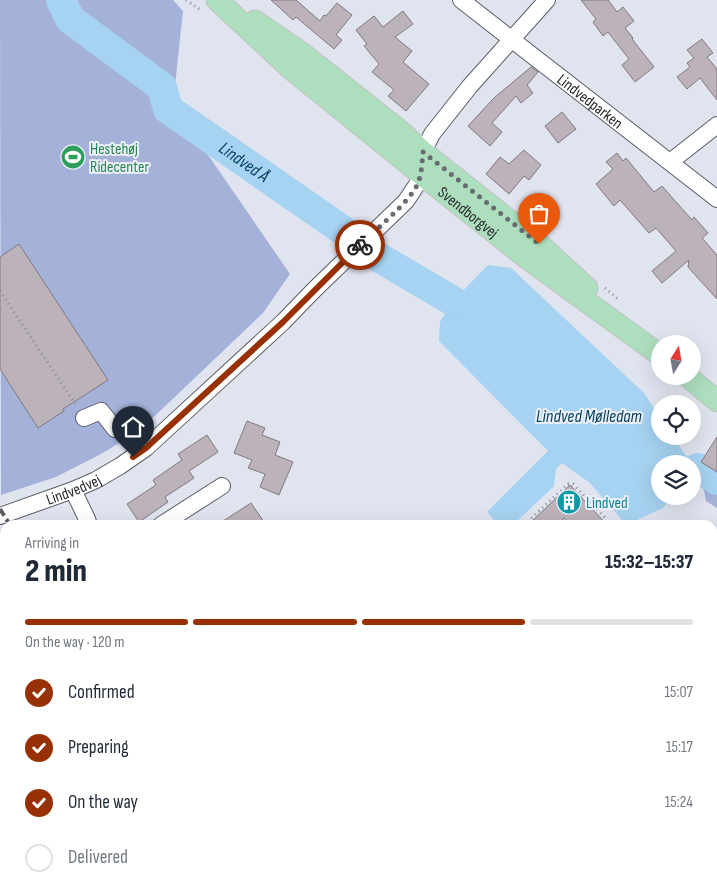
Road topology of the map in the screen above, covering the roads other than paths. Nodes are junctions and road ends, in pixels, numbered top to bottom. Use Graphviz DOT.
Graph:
graph roads {
  1 [pos="217,0"];
  2 [pos="223,0"];
  3 [pos="461,0"];
  4 [pos="547,0"];
  5 [pos="510,39"];
  6 [pos="717,125"];
  7 [pos="423,152"];
  8 [pos="670,162"];
  9 [pos="420,174"];
  10 [pos="717,200"];
  11 [pos="651,346"];
  12 [pos="651,348"];
  13 [pos="698,385"];
  14 [pos="717,401"];
  15 [pos="84,418"];
  16 [pos="115,429"];
  17 [pos="222,486"];
  18 [pos="73,490"];
  19 [pos="0,516"];
  20 [pos="87,520"];
  21 [pos="169,520"];
  1 -- 9 [label="main road, Svendborgvej"];
  2 -- 7 [label="main road, Svendborgvej"];
  3 -- 5 [label="street, Lindvedparken"];
  4 -- 5 [label="street"];
  5 -- 7 [label="street"];
  5 -- 8 [label="street, Lindvedparken"];
  6 -- 8 [label="street"];
  7 -- 9 [label="street, Lindvedvej"];
  7 -- 11 [label="main road, Svendborgvej"];
  8 -- 10 [label="street, Lindvedparken"];
  9 -- 12 [label="main road, Svendborgvej"];
  9 -- 18 [label="street, Lindvedvej"];
  13 -- 14 [label="main road"];
  15 -- 16 [label="street"];
  17 -- 21 [label="street"];
  18 -- 19 [label="street, Lindvedvej"];
  18 -- 20 [label="street"];
}
